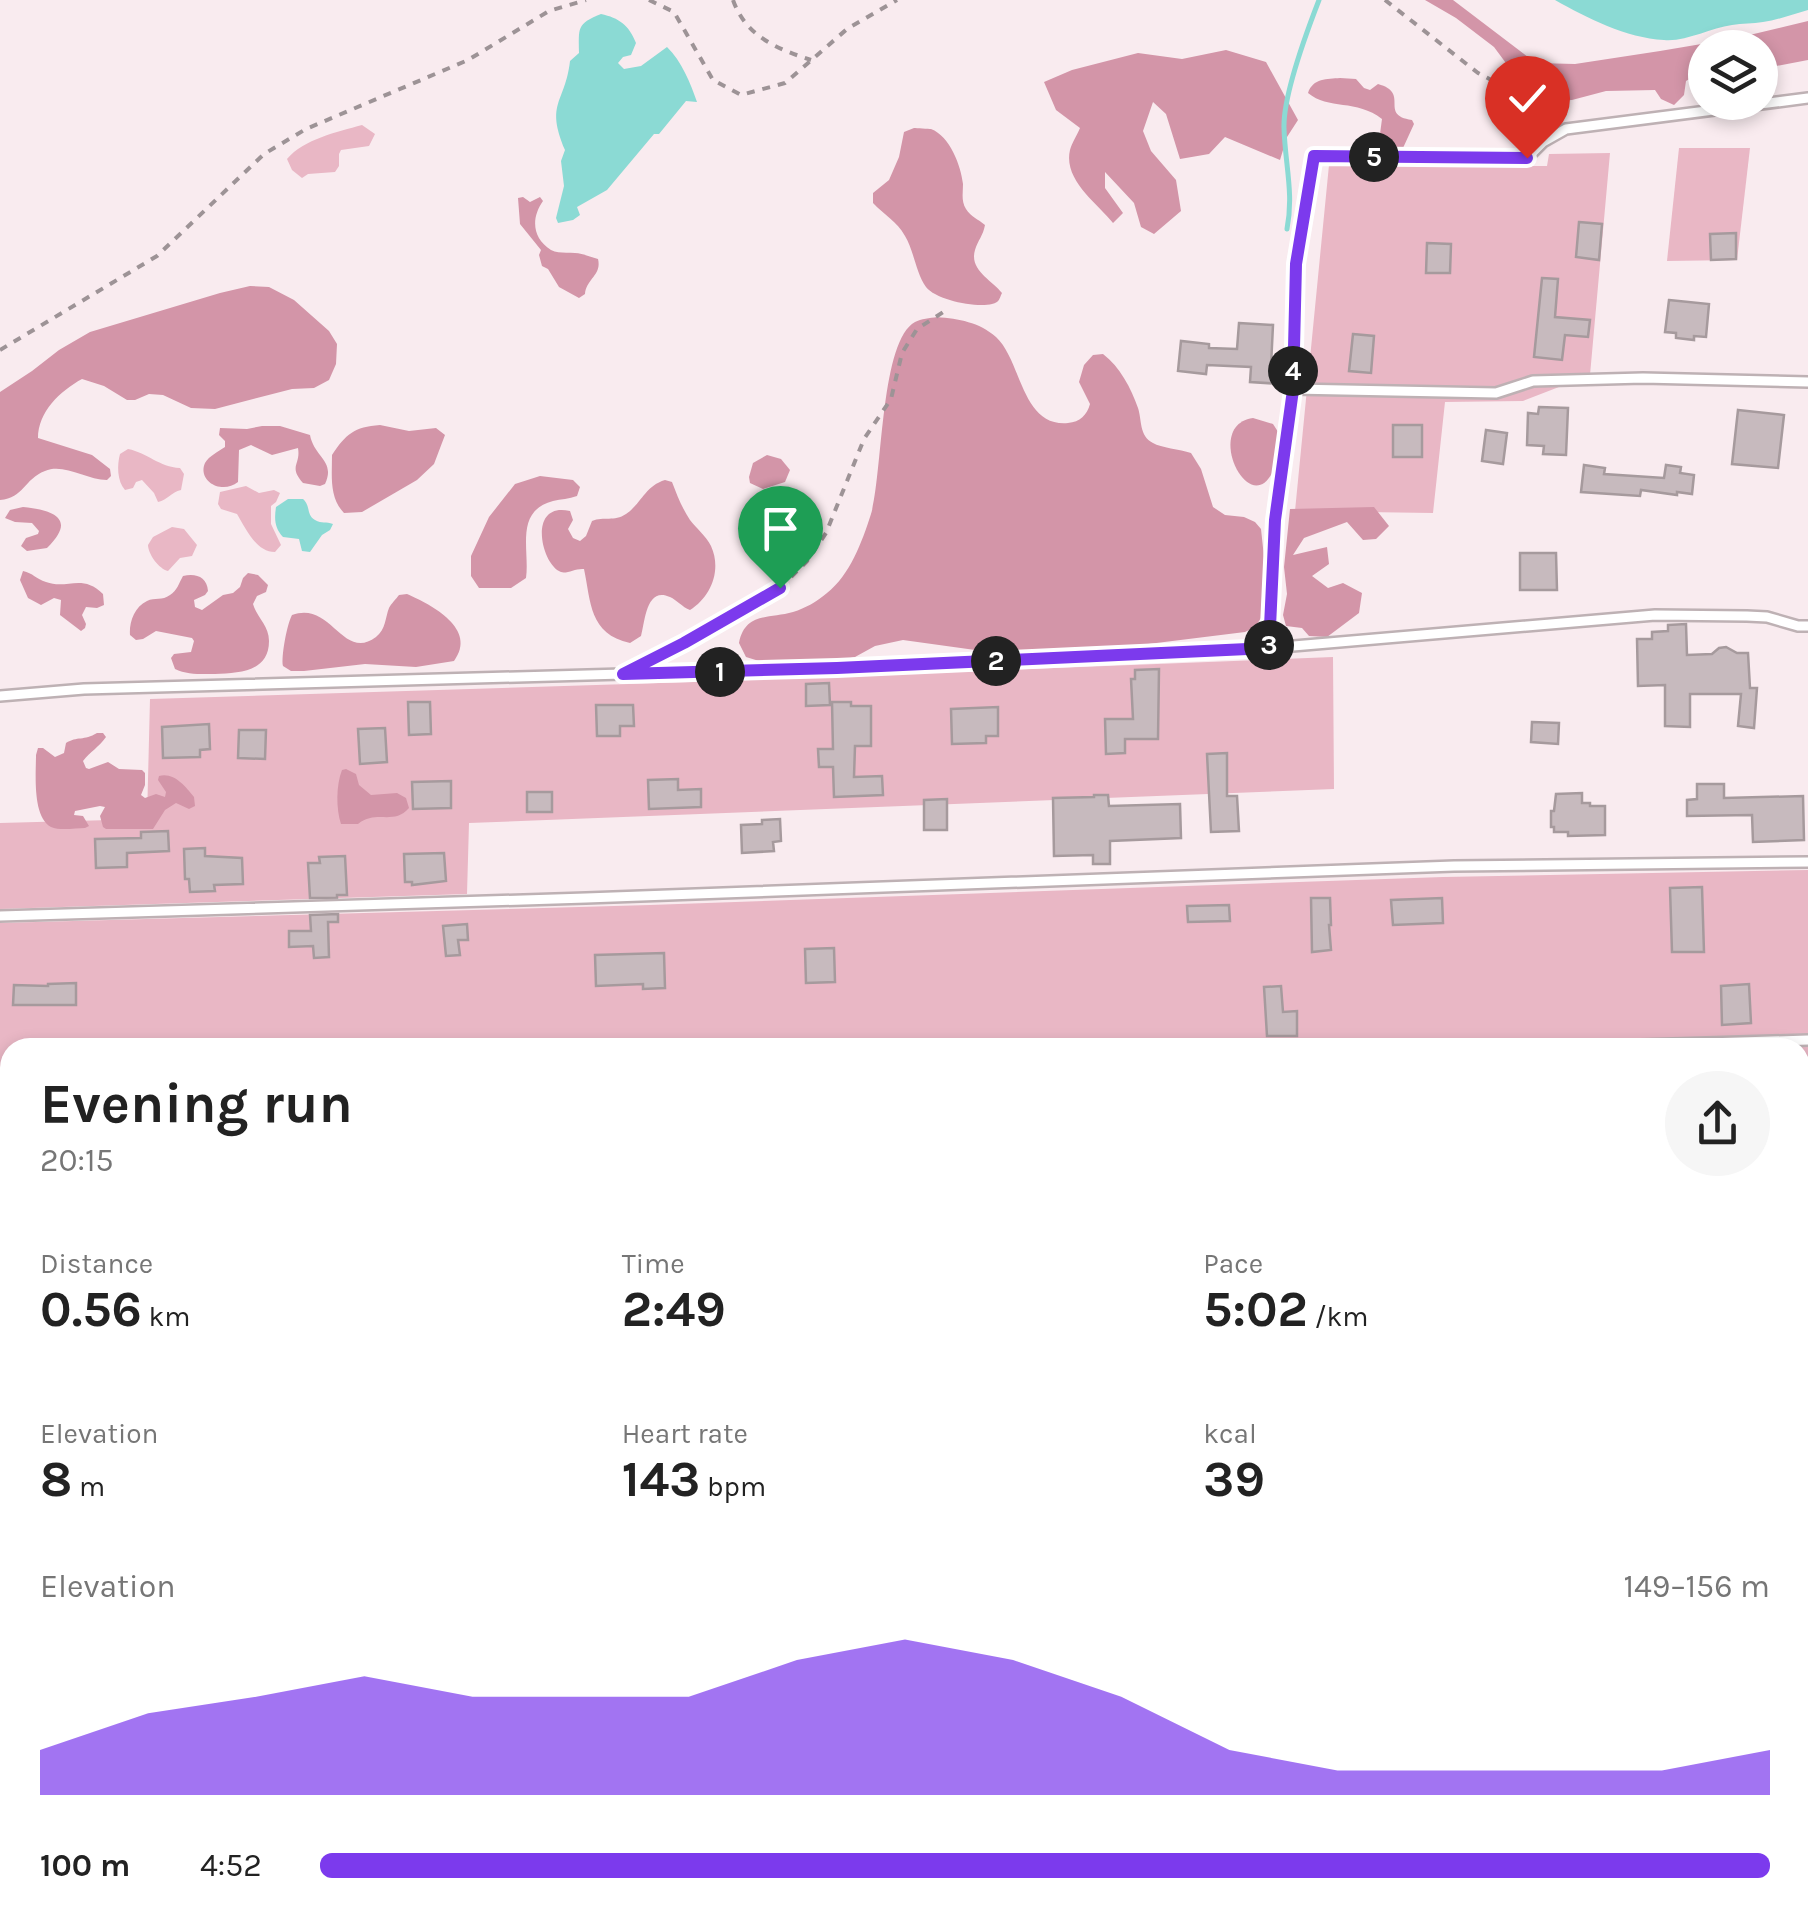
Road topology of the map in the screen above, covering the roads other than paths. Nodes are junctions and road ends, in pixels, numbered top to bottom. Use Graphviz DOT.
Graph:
graph roads {
  1 [pos="1808,98"];
  2 [pos="1314,156"];
  3 [pos="1527,158"];
  4 [pos="1808,382"];
  5 [pos="1293,390"];
  6 [pos="1808,626"];
  7 [pos="1269,648"];
  8 [pos="0,696"];
  9 [pos="1808,862"];
  10 [pos="0,916"];
  1 -- 3 [label="lane"];
  2 -- 5 [label="lane"];
  4 -- 5 [label="lane"];
  5 -- 7 [label="lane"];
  6 -- 7 [label="lane"];
  7 -- 8 [label="lane"];
  9 -- 10 [label="lane"];
}
